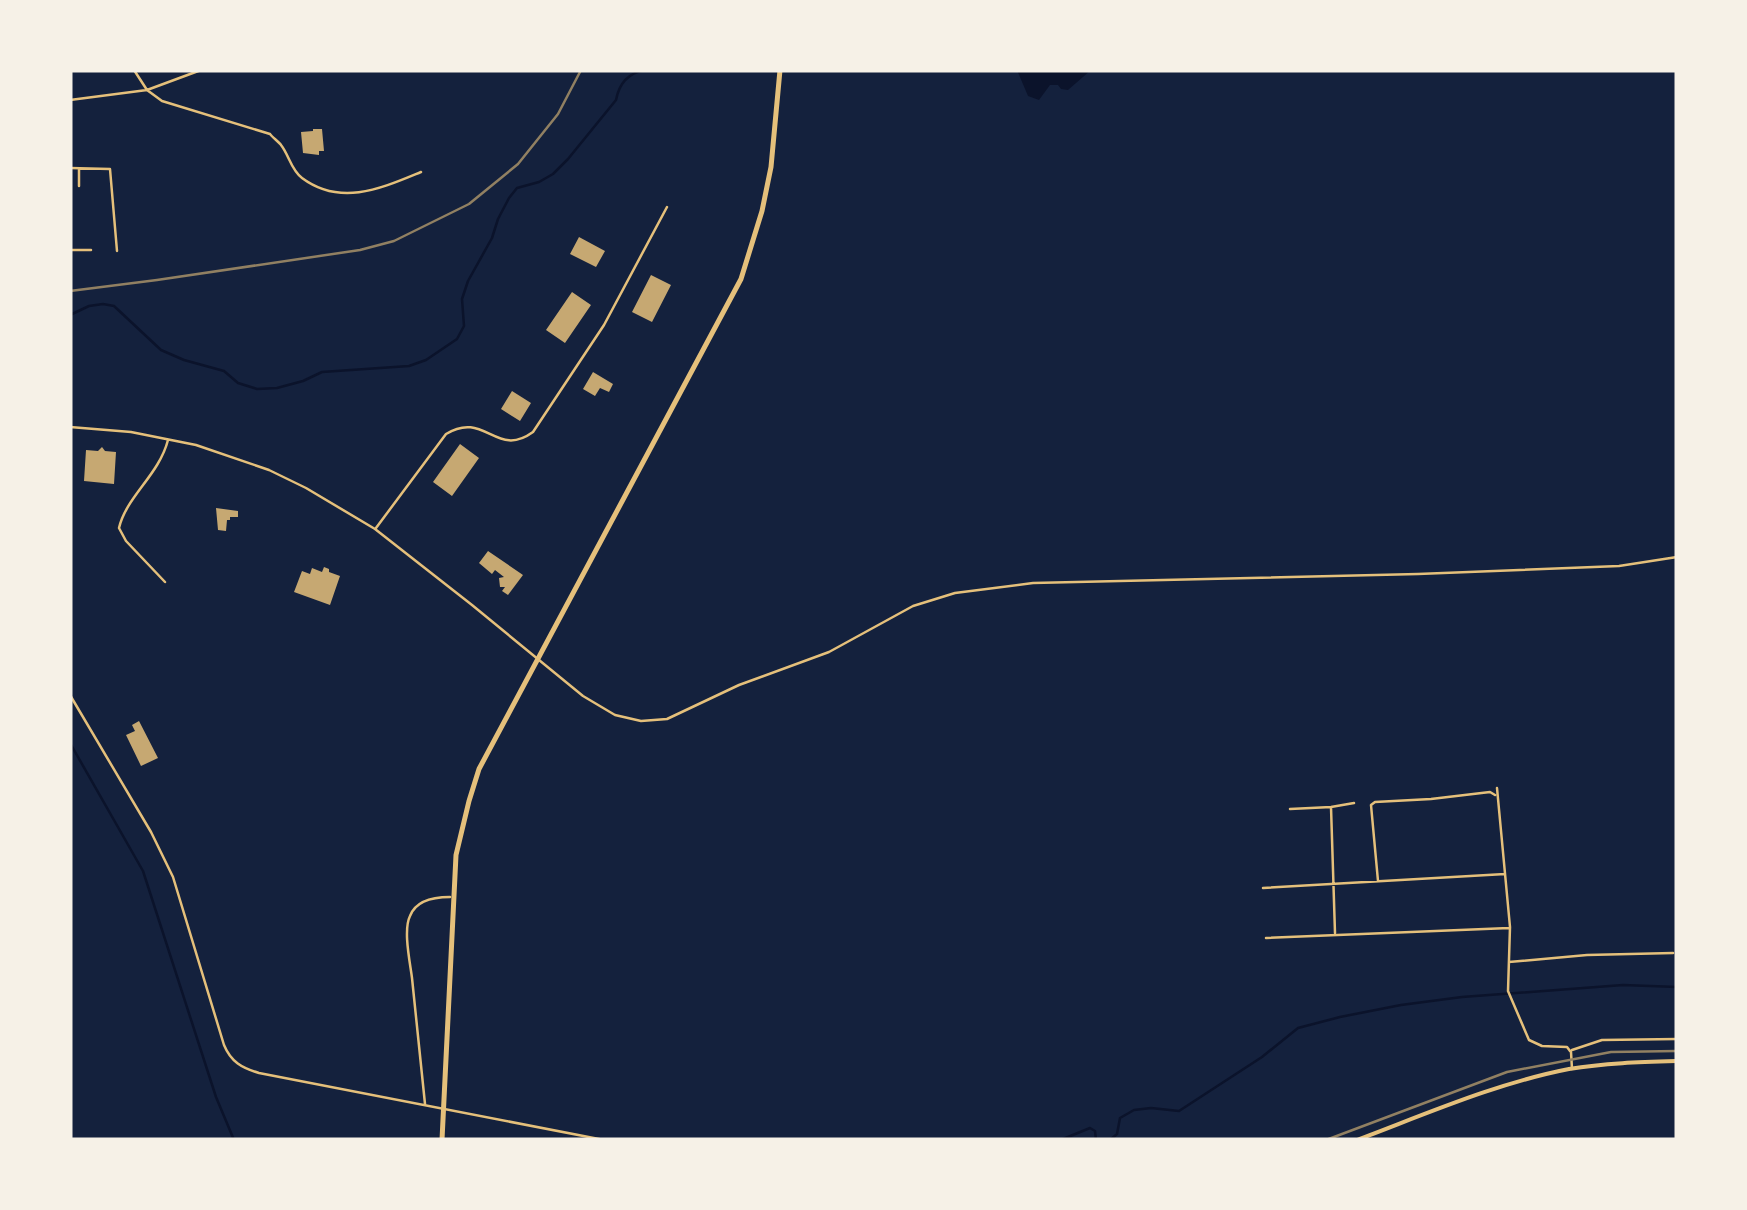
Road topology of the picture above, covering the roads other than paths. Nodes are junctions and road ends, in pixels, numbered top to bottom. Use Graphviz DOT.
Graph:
graph roads {
  1 [pos="134,70"];
  2 [pos="200,70"];
  3 [pos="780,70"];
  4 [pos="146,90"];
  5 [pos="70,100"];
  6 [pos="70,168"];
  7 [pos="79,168"];
  8 [pos="421,172"];
  9 [pos="79,186"];
  10 [pos="666,207"];
  11 [pos="70,250"];
  12 [pos="90,250"];
  13 [pos="117,251"];
  14 [pos="70,428"];
  15 [pos="168,438"];
  16 [pos="375,529"];
  17 [pos="1677,557"];
  18 [pos="164,582"];
  19 [pos="538,659"];
  20 [pos="70,695"];
  21 [pos="1497,788"];
  22 [pos="1498,796"];
  23 [pos="1354,803"];
  24 [pos="1331,807"];
  25 [pos="1290,809"];
  26 [pos="1506,874"];
  27 [pos="1378,882"];
  28 [pos="1334,885"];
  29 [pos="1263,888"];
  30 [pos="452,897"];
  31 [pos="1510,928"];
  32 [pos="1335,935"];
  33 [pos="1266,938"];
  34 [pos="1673,953"];
  35 [pos="1508,962"];
  36 [pos="1677,1038"];
  37 [pos="1570,1050"];
  38 [pos="1677,1062"];
  39 [pos="1572,1069"];
  40 [pos="425,1106"];
  41 [pos="560,1132"];
  42 [pos="442,1140"];
  43 [pos="560,1140"];
  44 [pos="604,1140"];
  45 [pos="1357,1140"];
  1 -- 4 [label="street"];
  2 -- 4 [label="street"];
  3 -- 19 [label="highway"];
  4 -- 5 [label="street"];
  4 -- 8 [label="street"];
  6 -- 7 [label="street"];
  7 -- 9 [label="street"];
  7 -- 13 [label="street"];
  10 -- 16 [label="street"];
  11 -- 12 [label="street"];
  14 -- 15 [label="street"];
  15 -- 16 [label="street"];
  15 -- 18 [label="street"];
  16 -- 19 [label="street"];
  17 -- 19 [label="street"];
  19 -- 30 [label="highway"];
  20 -- 40 [label="street"];
  21 -- 22 [label="street"];
  22 -- 26 [label="street"];
  22 -- 27 [label="street"];
  23 -- 24 [label="street"];
  24 -- 25 [label="street"];
  24 -- 28 [label="street"];
  26 -- 27 [label="street"];
  26 -- 31 [label="street"];
  27 -- 28 [label="street"];
  28 -- 29 [label="street"];
  28 -- 32 [label="street"];
  30 -- 40 [label="street"];
  30 -- 42 [label="highway"];
  31 -- 32 [label="street"];
  31 -- 35 [label="street"];
  32 -- 33 [label="street"];
  34 -- 35 [label="street"];
  35 -- 37 [label="street"];
  36 -- 37 [label="street"];
  37 -- 39 [label="street"];
  38 -- 39 [label="street"];
  39 -- 45 [label="street"];
  40 -- 41 [label="street"];
  41 -- 43 [label="street"];
  41 -- 44 [label="street"];
}
